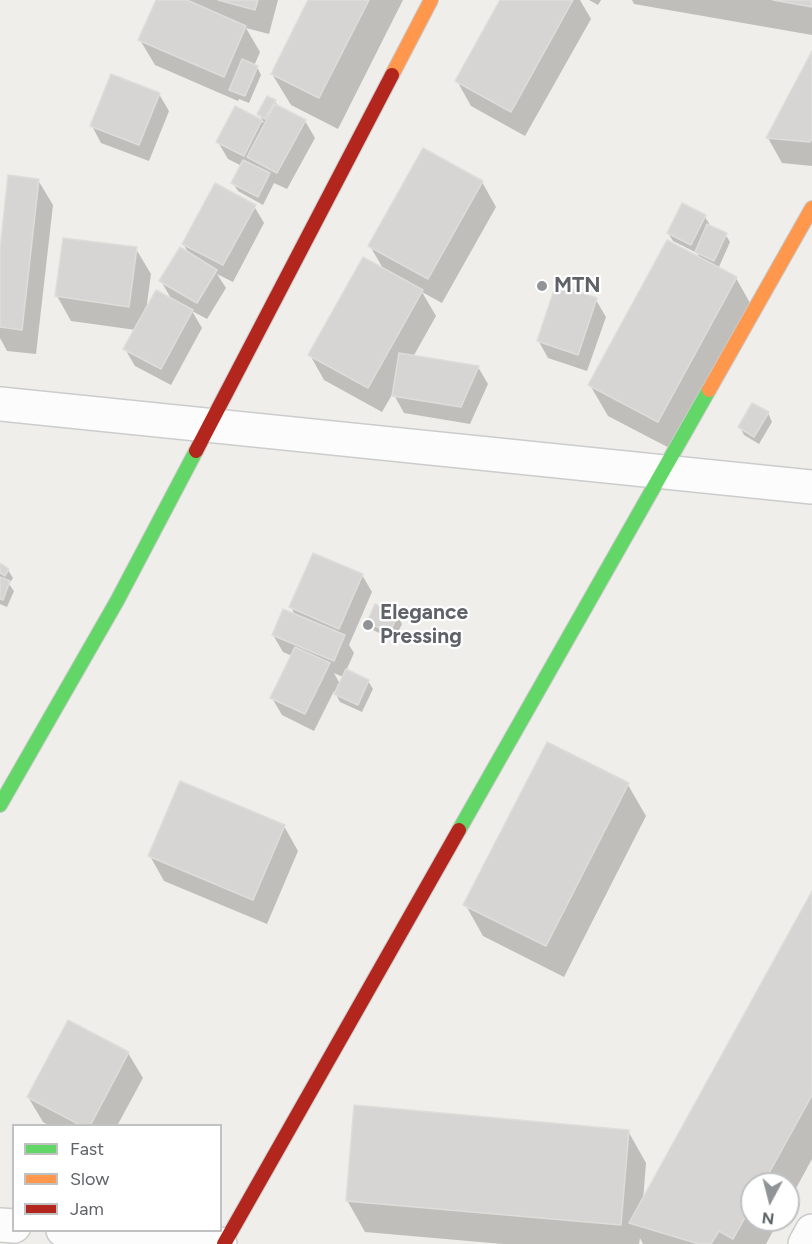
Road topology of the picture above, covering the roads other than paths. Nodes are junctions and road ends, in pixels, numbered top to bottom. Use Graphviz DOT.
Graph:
graph roads {
  1 [pos="431,0"];
  2 [pos="812,208"];
  3 [pos="0,404"];
  4 [pos="208,425"];
  5 [pos="662,472"];
  6 [pos="812,487"];
  7 [pos="0,805"];
  8 [pos="812,1231"];
  9 [pos="86,1232"];
  10 [pos="222,1244"];
  11 [pos="806,1244"];
  1 -- 4 [label="street"];
  2 -- 5 [label="street"];
  3 -- 4 [label="street"];
  4 -- 5 [label="street"];
  4 -- 7 [label="street"];
  5 -- 6 [label="street"];
  5 -- 10 [label="street"];
  8 -- 11 [label="street"];
  9 -- 10 [label="street"];
}
